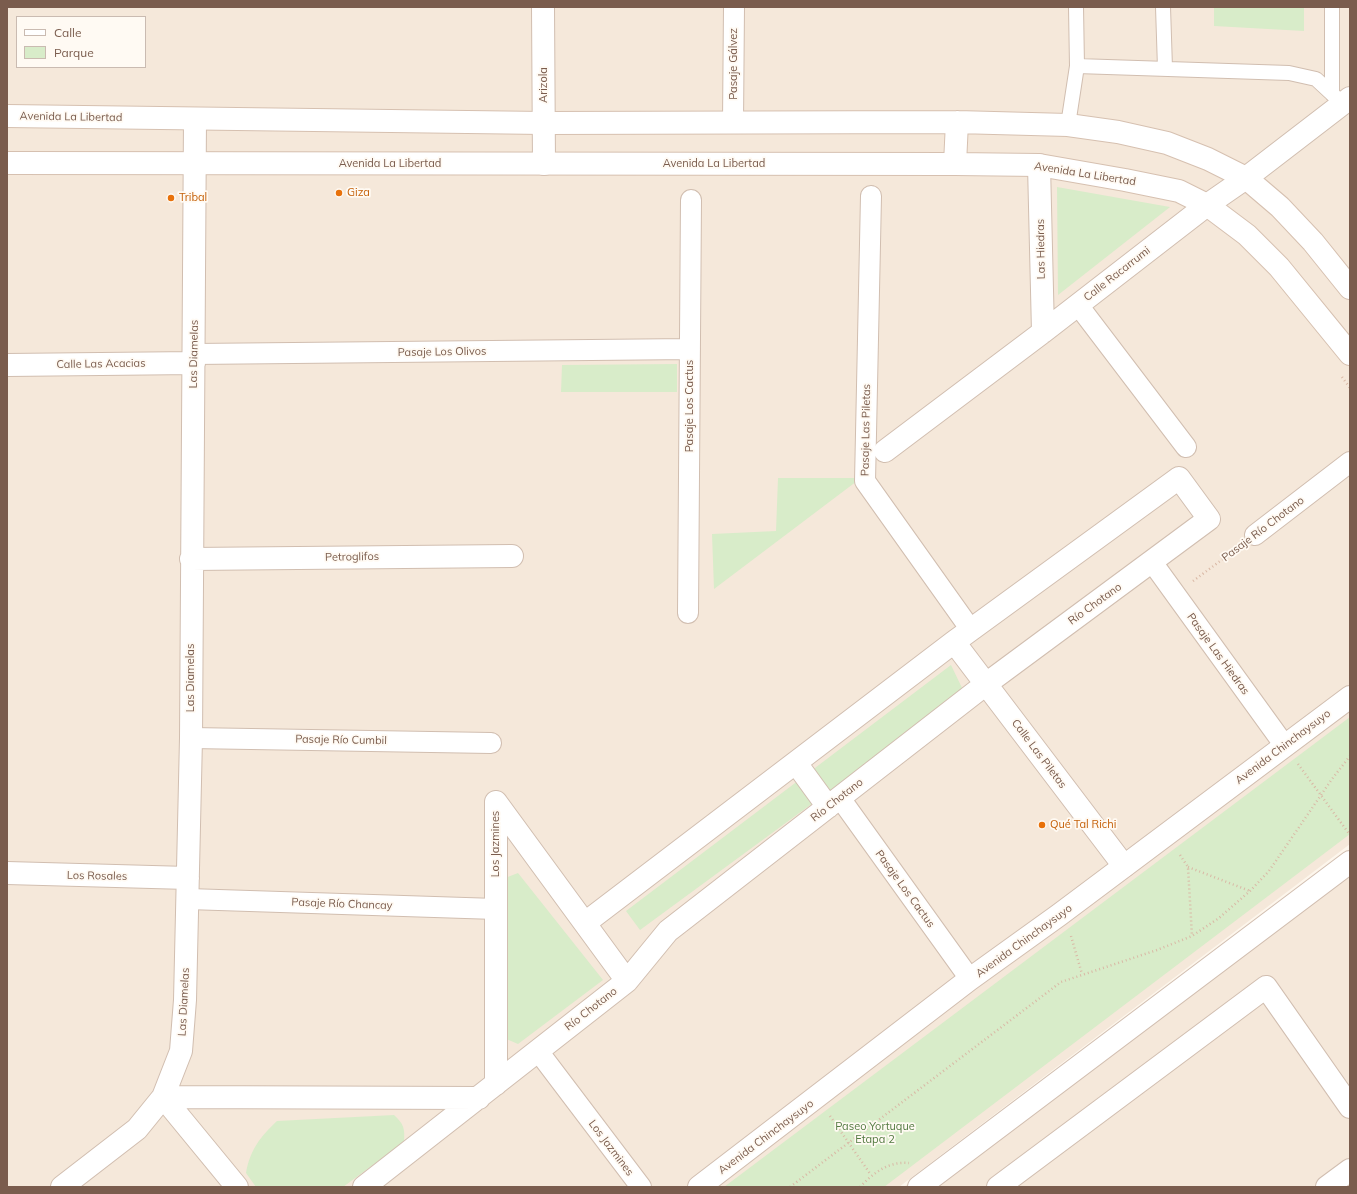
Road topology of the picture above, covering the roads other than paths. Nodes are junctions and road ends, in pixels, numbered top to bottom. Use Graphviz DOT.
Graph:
graph roads {
  1 [pos="544,7"];
  2 [pos="734,7"];
  3 [pos="1076,7"];
  4 [pos="1163,7"];
  5 [pos="1332,7"];
  6 [pos="1077,66"];
  7 [pos="1165,68"];
  8 [pos="1342,99"];
  9 [pos="7,116"];
  10 [pos="195,119"];
  11 [pos="733,122"];
  12 [pos="957,122"];
  13 [pos="544,123"];
  14 [pos="1068,125"];
  15 [pos="7,164"];
  16 [pos="195,164"];
  17 [pos="544,164"];
  18 [pos="955,164"];
  19 [pos="1039,166"];
  20 [pos="1246,178"];
  21 [pos="871,196"];
  22 [pos="691,200"];
  23 [pos="1207,205"];
  24 [pos="1350,288"];
  25 [pos="1078,305"];
  26 [pos="1043,332"];
  27 [pos="1346,340"];
  28 [pos="690,349"];
  29 [pos="194,359"];
  30 [pos="7,365"];
  31 [pos="1186,447"];
  32 [pos="885,451"];
  33 [pos="1350,462"];
  34 [pos="1255,535"];
  35 [pos="512,556"];
  36 [pos="191,559"];
  37 [pos="1152,562"];
  38 [pos="688,613"];
  39 [pos="963,636"];
  40 [pos="986,684"];
  41 [pos="1350,697"];
  42 [pos="191,738"];
  43 [pos="491,743"];
  44 [pos="1285,746"];
  45 [pos="796,763"];
  46 [pos="834,802"];
  47 [pos="1350,862"];
  48 [pos="1124,866"];
  49 [pos="7,873"];
  50 [pos="188,888"];
  51 [pos="496,909"];
  52 [pos="585,923"];
  53 [pos="970,979"];
  54 [pos="627,981"];
  55 [pos="538,1051"];
  56 [pos="496,1084"];
  57 [pos="163,1097"];
  58 [pos="479,1098"];
  59 [pos="1350,1107"];
  60 [pos="1348,1176"];
  61 [pos="62,1187"];
  62 [pos="237,1187"];
  63 [pos="364,1187"];
  64 [pos="641,1187"];
  65 [pos="699,1187"];
  66 [pos="919,1187"];
  67 [pos="998,1187"];
  68 [pos="1328,1187"];
  1 -- 13 [label="street, Arizola"];
  2 -- 11 [label="street, Pasaje Gálvez"];
  3 -- 6 [label="lane"];
  4 -- 7 [label="lane"];
  5 -- 8 [label="lane"];
  6 -- 7 [label="lane"];
  6 -- 14 [label="lane"];
  7 -- 8 [label="lane"];
  8 -- 20 [label="street, Calle Racarrumi"];
  9 -- 10 [label="street, Avenida La Libertad"];
  10 -- 13 [label="street, Avenida La Libertad"];
  10 -- 16 [label="street, Las Diamelas"];
  11 -- 12 [label="street, Avenida La Libertad"];
  11 -- 13 [label="street, Avenida La Libertad"];
  12 -- 14 [label="street, Avenida La Libertad"];
  12 -- 18 [label="street"];
  13 -- 17 [label="street, Arizola"];
  14 -- 20 [label="street, Avenida La Libertad"];
  15 -- 16 [label="street, Avenida La Libertad"];
  16 -- 17 [label="street, Avenida La Libertad"];
  16 -- 29 [label="street, Las Diamelas"];
  17 -- 18 [label="street, Avenida La Libertad"];
  18 -- 19 [label="street, Avenida La Libertad"];
  19 -- 23 [label="street, Avenida La Libertad"];
  19 -- 26 [label="street, Las Hiedras"];
  20 -- 23 [label="street, Calle Racarrumi"];
  20 -- 24 [label="street, Avenida La Libertad"];
  21 -- 39 [label="street, Pasaje Las Piletas"];
  22 -- 28 [label="street, Pasaje Los Cactus"];
  23 -- 25 [label="street, Calle Racarrumi"];
  23 -- 27 [label="street, Avenida La Libertad"];
  25 -- 26 [label="street, Calle Racarrumi"];
  25 -- 31 [label="street"];
  26 -- 32 [label="street, Calle Racarrumi"];
  28 -- 29 [label="street, Pasaje Los Olivos"];
  28 -- 38 [label="street, Pasaje Los Cactus"];
  29 -- 30 [label="street, Calle Las Acacias"];
  29 -- 36 [label="street, Las Diamelas"];
  33 -- 34 [label="street, Pasaje Río Chotano"];
  35 -- 36 [label="street, Petroglifos"];
  36 -- 42 [label="street, Las Diamelas"];
  37 -- 39 [label="street, Río Chotano"];
  37 -- 40 [label="street, Río Chotano"];
  37 -- 44 [label="street, Pasaje Las Hiedras"];
  39 -- 40 [label="street, Calle Las Piletas"];
  39 -- 45 [label="street, Río Chotano"];
  40 -- 46 [label="street, Río Chotano"];
  40 -- 48 [label="street, Calle Las Piletas"];
  41 -- 44 [label="street, Avenida Chinchaysuyo"];
  42 -- 43 [label="street, Pasaje Río Cumbil"];
  42 -- 50 [label="street, Las Diamelas"];
  44 -- 48 [label="street, Avenida Chinchaysuyo"];
  45 -- 46 [label="street"];
  45 -- 52 [label="street, Río Chotano"];
  46 -- 53 [label="street, Pasaje Los Cactus"];
  46 -- 54 [label="street, Río Chotano"];
  47 -- 66 [label="street"];
  48 -- 53 [label="street, Avenida Chinchaysuyo"];
  49 -- 50 [label="street, Los Rosales"];
  50 -- 51 [label="street, Pasaje Río Chancay"];
  50 -- 57 [label="street, Las Diamelas"];
  51 -- 52 [label="street, Los Jazmines"];
  51 -- 56 [label="street, Los Jazmines"];
  52 -- 54 [label="street, Los Jazmines"];
  53 -- 65 [label="street, Avenida Chinchaysuyo"];
  54 -- 55 [label="street, Río Chotano"];
  55 -- 56 [label="street, Río Chotano"];
  55 -- 64 [label="street, Los Jazmines"];
  56 -- 58 [label="street, Río Chotano"];
  57 -- 58 [label="street"];
  57 -- 61 [label="street, Las Diamelas"];
  57 -- 62 [label="street"];
  58 -- 63 [label="street, Río Chotano"];
  59 -- 67 [label="street"];
  60 -- 68 [label="street"];
}
